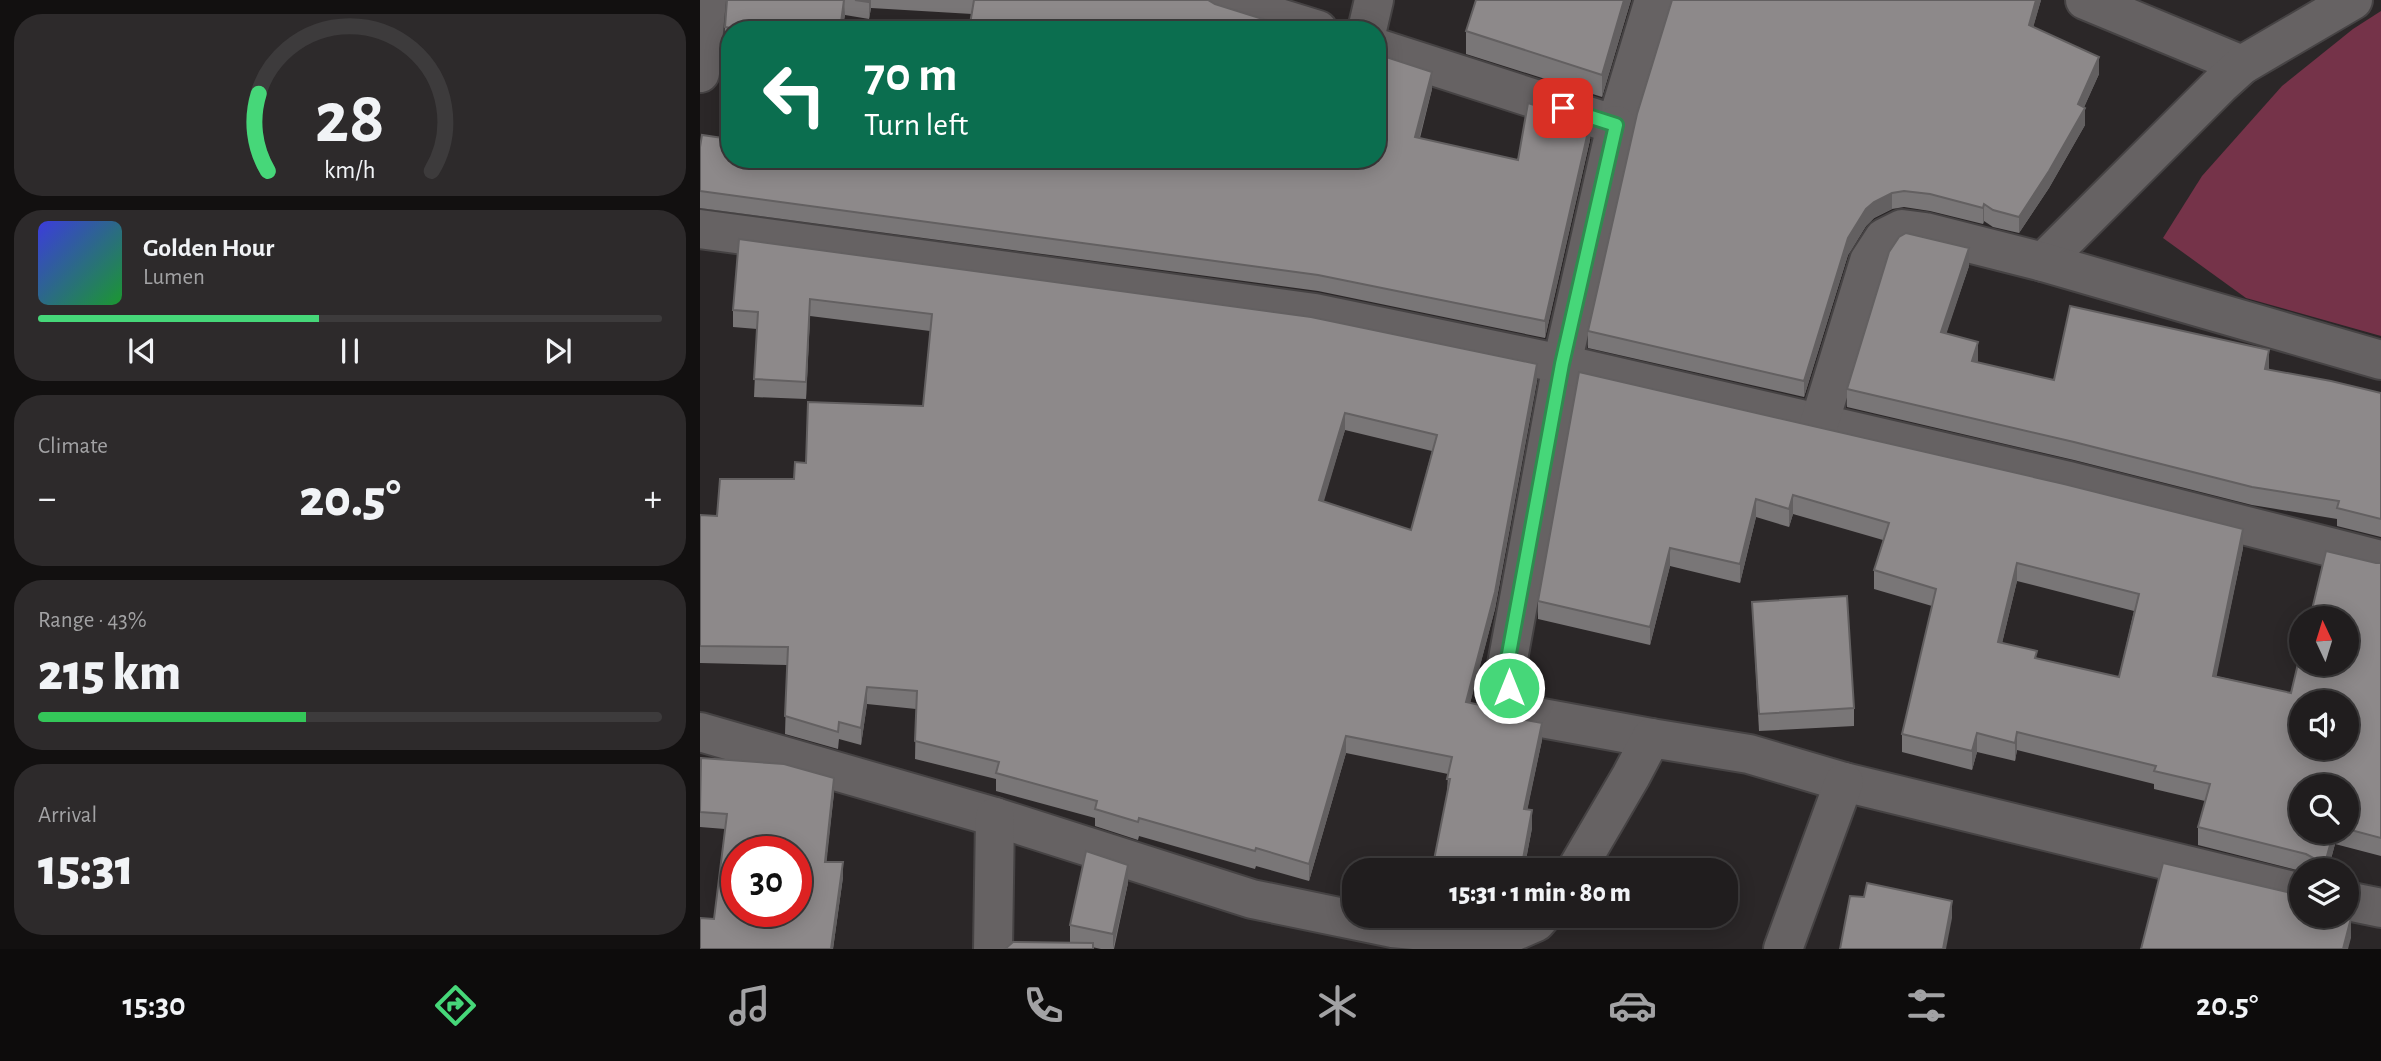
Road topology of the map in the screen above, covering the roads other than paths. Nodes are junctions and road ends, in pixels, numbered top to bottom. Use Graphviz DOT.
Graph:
graph roads {
  1 [pos="707,0"];
  2 [pos="1221,0"];
  3 [pos="1374,0"];
  4 [pos="1654,0"];
  5 [pos="2085,0"];
  6 [pos="2353,0"];
  7 [pos="1289,21"];
  8 [pos="1369,21"];
  9 [pos="1386,51"];
  10 [pos="2242,65"];
  11 [pos="700,73"];
  12 [pos="1616,125"];
  13 [pos="700,229"];
  14 [pos="2043,262"];
  15 [pos="2381,360"];
  16 [pos="1562,364"];
  17 [pos="1819,424"];
  18 [pos="2381,560"];
  19 [pos="700,732"];
  20 [pos="1651,738"];
  21 [pos="1844,782"];
  22 [pos="995,817"];
  23 [pos="1583,858"];
  24 [pos="2289,890"];
  25 [pos="2359,903"];
  26 [pos="2381,908"];
  27 [pos="1342,918"];
  28 [pos="1392,928"];
  29 [pos="1522,928"];
  30 [pos="993,949"];
  31 [pos="1783,949"];
  1 -- 11 [label="street"];
  2 -- 7 [label="street"];
  3 -- 8 [label="street"];
  4 -- 12 [label="street"];
  5 -- 10 [label="street"];
  6 -- 10 [label="street"];
  9 -- 12 [label="street"];
  10 -- 14 [label="street"];
  12 -- 16 [label="street"];
  13 -- 16 [label="street"];
  14 -- 15 [label="street"];
  14 -- 17 [label="street"];
  16 -- 17 [label="street"];
  16 -- 20 [label="street"];
  17 -- 18 [label="street"];
  19 -- 22 [label="street"];
  20 -- 21 [label="street"];
  20 -- 23 [label="street"];
  21 -- 24 [label="street"];
  21 -- 31 [label="street"];
  22 -- 27 [label="street"];
  22 -- 30 [label="street"];
  25 -- 26 [label="street"];
  28 -- 29 [label="street"];
}
